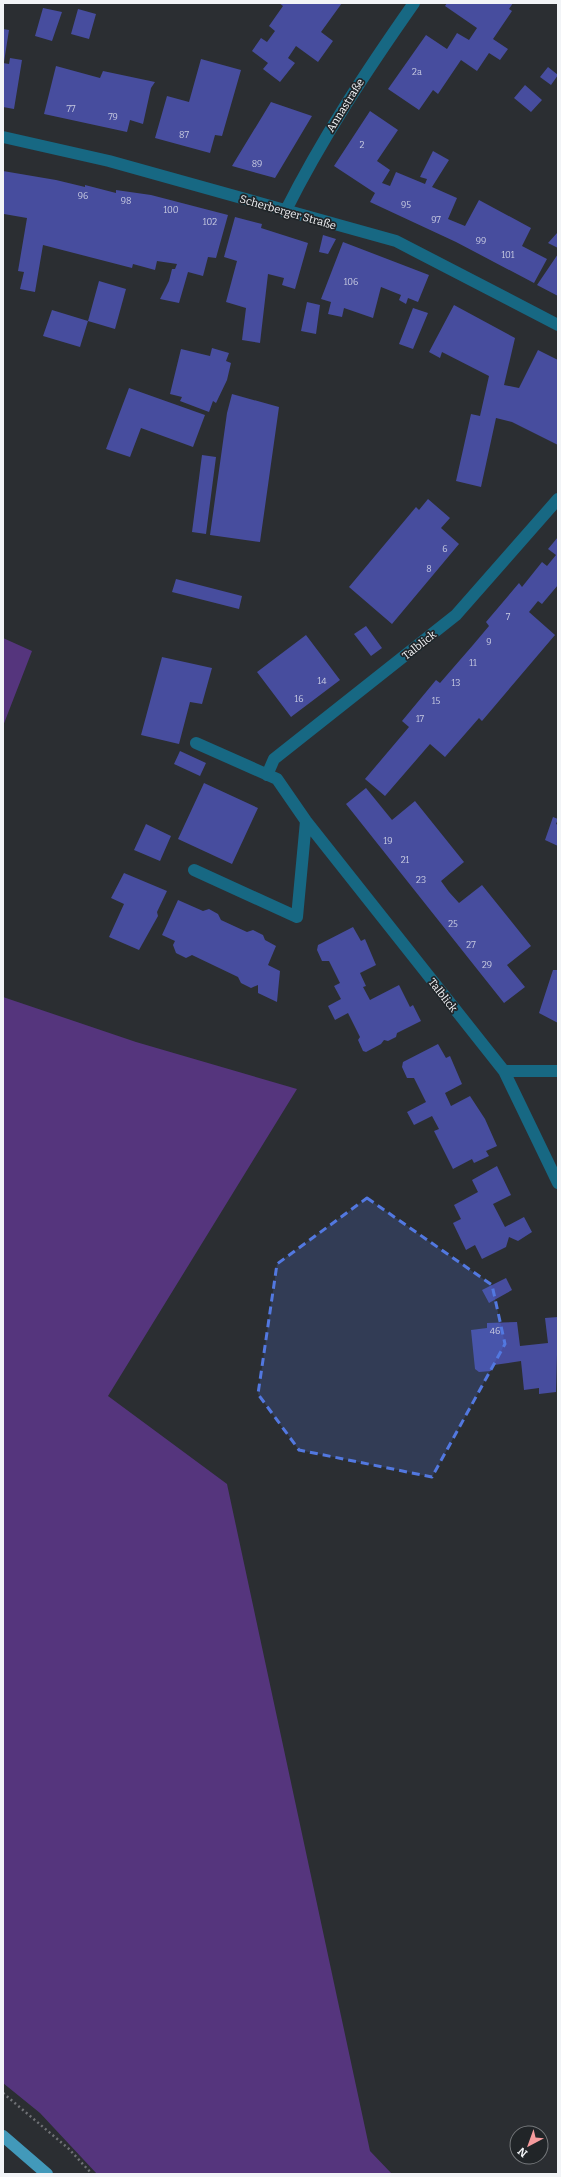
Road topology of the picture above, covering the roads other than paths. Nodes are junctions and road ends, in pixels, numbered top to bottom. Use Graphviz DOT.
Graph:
graph roads {
  1 [pos="414,3"];
  2 [pos="3,137"];
  3 [pos="285,212"];
  4 [pos="558,325"];
  5 [pos="558,499"];
  6 [pos="196,743"];
  7 [pos="267,775"];
  8 [pos="306,821"];
  9 [pos="194,870"];
  10 [pos="558,1071"];
  11 [pos="504,1072"];
  12 [pos="558,1183"];
  13 [pos="3,2136"];
  14 [pos="47,2174"];
  1 -- 3 [label="street, Annastraße"];
  2 -- 3 [label="street, Scherberger Straße"];
  3 -- 4 [label="street, Scherberger Straße"];
  5 -- 7 [label="street, Talblick"];
  6 -- 7 [label="street, Talblick"];
  7 -- 8 [label="street, Talblick"];
  8 -- 9 [label="street"];
  8 -- 11 [label="street, Talblick"];
  10 -- 11 [label="street"];
  11 -- 12 [label="street, Talblick"];
  13 -- 14 [label="main road"];
}
